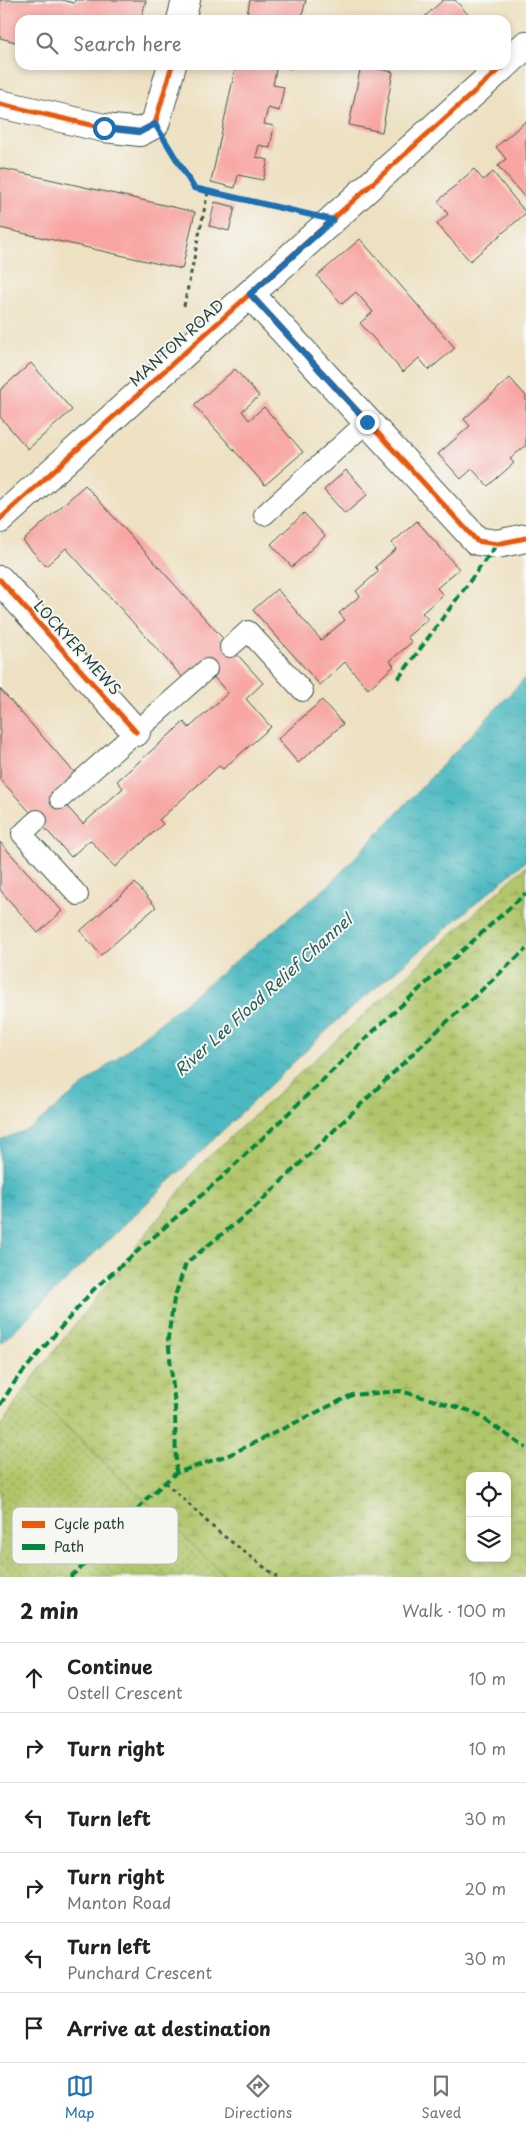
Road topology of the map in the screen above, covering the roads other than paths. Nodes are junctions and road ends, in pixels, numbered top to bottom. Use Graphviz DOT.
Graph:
graph roads {
  1 [pos="186,0"];
  2 [pos="182,15"];
  3 [pos="526,46"];
  4 [pos="511,59"];
  5 [pos="171,70"];
  6 [pos="498,70"];
  7 [pos="0,104"];
  8 [pos="250,294"];
  9 [pos="367,422"];
  10 [pos="264,514"];
  11 [pos="0,519"];
  12 [pos="526,538"];
  13 [pos="0,580"];
  14 [pos="230,647"];
  15 [pos="207,668"];
  16 [pos="303,691"];
  17 [pos="136,732"];
  18 [pos="60,799"];
  19 [pos="37,820"];
  20 [pos="78,896"];
  1 -- 2 [label="street"];
  3 -- 4 [label="street, MANTON ROAD"];
  5 -- 7 [label="street"];
  6 -- 8 [label="street, MANTON ROAD"];
  8 -- 9 [label="street"];
  8 -- 11 [label="street, MANTON ROAD"];
  9 -- 10 [label="lane"];
  9 -- 12 [label="street"];
  13 -- 17 [label="street, LOCKYER MEWS"];
  14 -- 16 [label="lane"];
  15 -- 17 [label="lane"];
  17 -- 18 [label="lane"];
  19 -- 20 [label="lane"];
}
